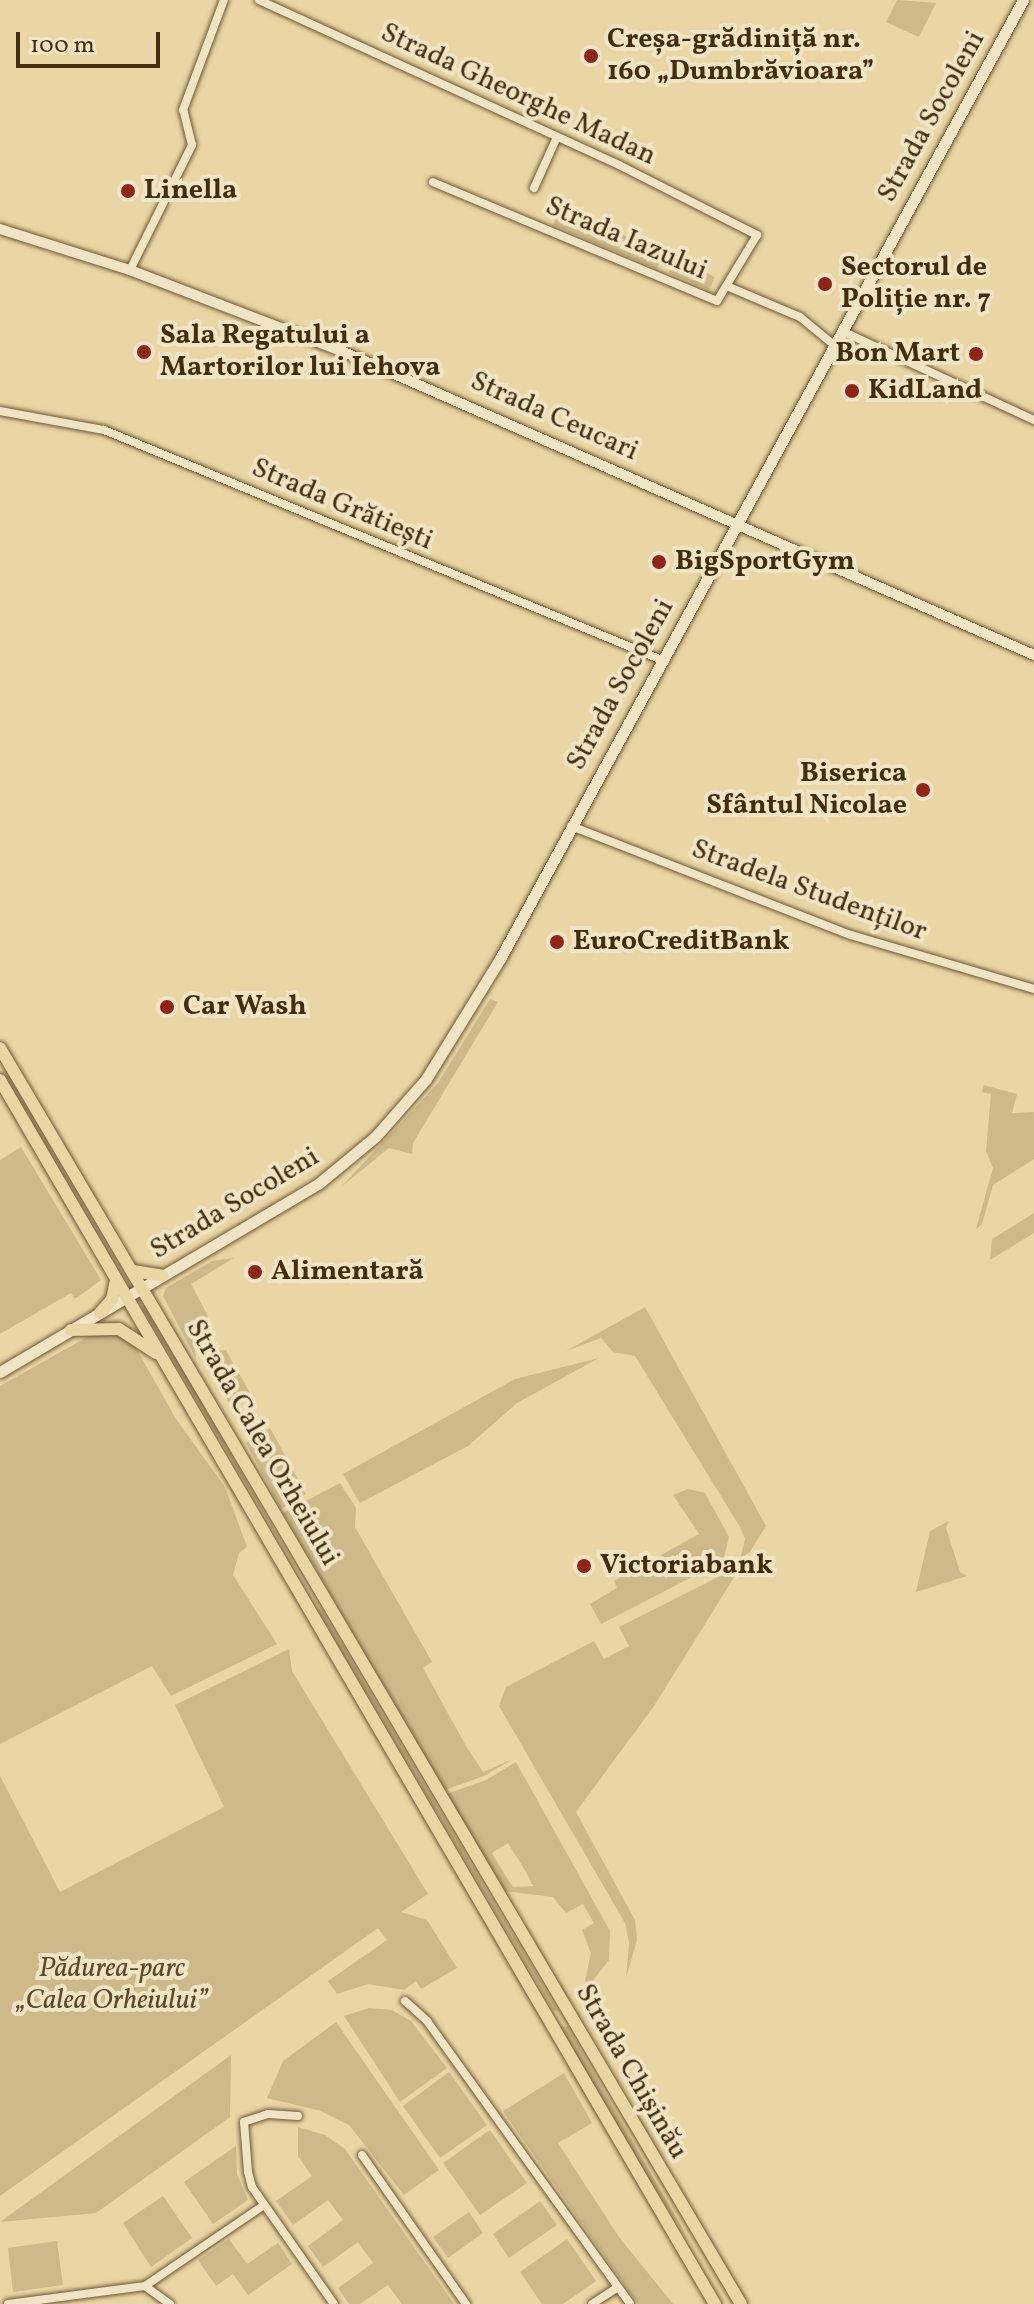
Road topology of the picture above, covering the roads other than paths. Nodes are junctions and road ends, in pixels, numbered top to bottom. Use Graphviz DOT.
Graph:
graph roads {
  1 [pos="224,0"];
  2 [pos="259,0"];
  3 [pos="1023,0"];
  4 [pos="557,137"];
  5 [pos="433,182"];
  6 [pos="534,188"];
  7 [pos="0,229"];
  8 [pos="130,270"];
  9 [pos="729,287"];
  10 [pos="842,331"];
  11 [pos="834,345"];
  12 [pos="0,411"];
  13 [pos="1034,420"];
  14 [pos="737,523"];
  15 [pos="1034,655"];
  16 [pos="662,660"];
  17 [pos="571,826"];
  18 [pos="1034,989"];
  19 [pos="0,1048"];
  20 [pos="0,1080"];
  21 [pos="133,1271"];
  22 [pos="163,1276"];
  23 [pos="116,1280"];
  24 [pos="143,1288"];
  25 [pos="127,1298"];
  26 [pos="100,1313"];
  27 [pos="71,1330"];
  28 [pos="164,1361"];
  29 [pos="0,1372"];
  30 [pos="321,1590"];
  31 [pos="303,1601"];
  32 [pos="481,1864"];
  33 [pos="462,1876"];
  34 [pos="405,2001"];
  35 [pos="571,2018"];
  36 [pos="546,2021"];
  37 [pos="298,2116"];
  38 [pos="362,2155"];
  39 [pos="264,2205"];
  40 [pos="145,2286"];
  41 [pos="617,2288"];
  42 [pos="29,2303"];
  43 [pos="8,2304"];
  44 [pos="170,2304"];
  45 [pos="334,2304"];
  46 [pos="466,2304"];
  47 [pos="592,2304"];
  48 [pos="630,2304"];
  49 [pos="715,2304"];
  50 [pos="741,2304"];
  1 -- 8 [label="street"];
  2 -- 4 [label="street, Strada Gheorghe Madan"];
  3 -- 10 [label="main road, Strada Socoleni"];
  4 -- 6 [label="street"];
  4 -- 9 [label="street, Strada Gheorghe Madan"];
  5 -- 9 [label="street, Strada Iazului"];
  7 -- 8 [label="street, Strada Ceucari"];
  8 -- 14 [label="street, Strada Ceucari"];
  9 -- 11 [label="street, Strada Iazului"];
  10 -- 11 [label="main road, Strada Socoleni"];
  10 -- 13 [label="street"];
  11 -- 14 [label="main road, Strada Socoleni"];
  12 -- 16 [label="street, Strada Grătiești"];
  14 -- 15 [label="street, Strada Ceucari"];
  14 -- 16 [label="main road, Strada Socoleni"];
  16 -- 17 [label="main road, Strada Socoleni"];
  17 -- 18 [label="street, Stradela Studenților"];
  17 -- 22 [label="main road, Strada Socoleni"];
  19 -- 21 [label="highway, Strada Calea Orheiului"];
  20 -- 23 [label="highway, Strada Calea Orheiului"];
  21 -- 22 [label="highway"];
  21 -- 24 [label="highway, Strada Calea Orheiului"];
  22 -- 24 [label="main road, Strada Socoleni"];
  23 -- 25 [label="highway, Strada Calea Orheiului"];
  23 -- 26 [label="highway"];
  24 -- 25 [label="main road, Strada Socoleni"];
  24 -- 30 [label="highway, Strada Calea Orheiului"];
  25 -- 26 [label="main road, Strada Socoleni"];
  25 -- 28 [label="highway, Strada Calea Orheiului"];
  26 -- 27 [label="main road, Strada Socoleni"];
  27 -- 28 [label="highway"];
  27 -- 29 [label="main road, Strada Socoleni"];
  28 -- 31 [label="highway, Strada Calea Orheiului"];
  30 -- 31 [label="highway"];
  30 -- 32 [label="highway, Strada Calea Orheiului"];
  31 -- 33 [label="highway, Strada Calea Orheiului"];
  32 -- 35 [label="highway, Strada Chișinău"];
  33 -- 36 [label="highway, Strada Chișinău"];
  34 -- 41 [label="street"];
  35 -- 36 [label="highway"];
  35 -- 50 [label="highway, Strada Chișinău"];
  36 -- 49 [label="highway, Strada Chișinău"];
  37 -- 39 [label="street"];
  38 -- 46 [label="street"];
  39 -- 40 [label="street"];
  39 -- 45 [label="street"];
  40 -- 42 [label="street"];
  40 -- 44 [label="street"];
  41 -- 47 [label="street"];
  41 -- 48 [label="street"];
  42 -- 43 [label="street"];
}
